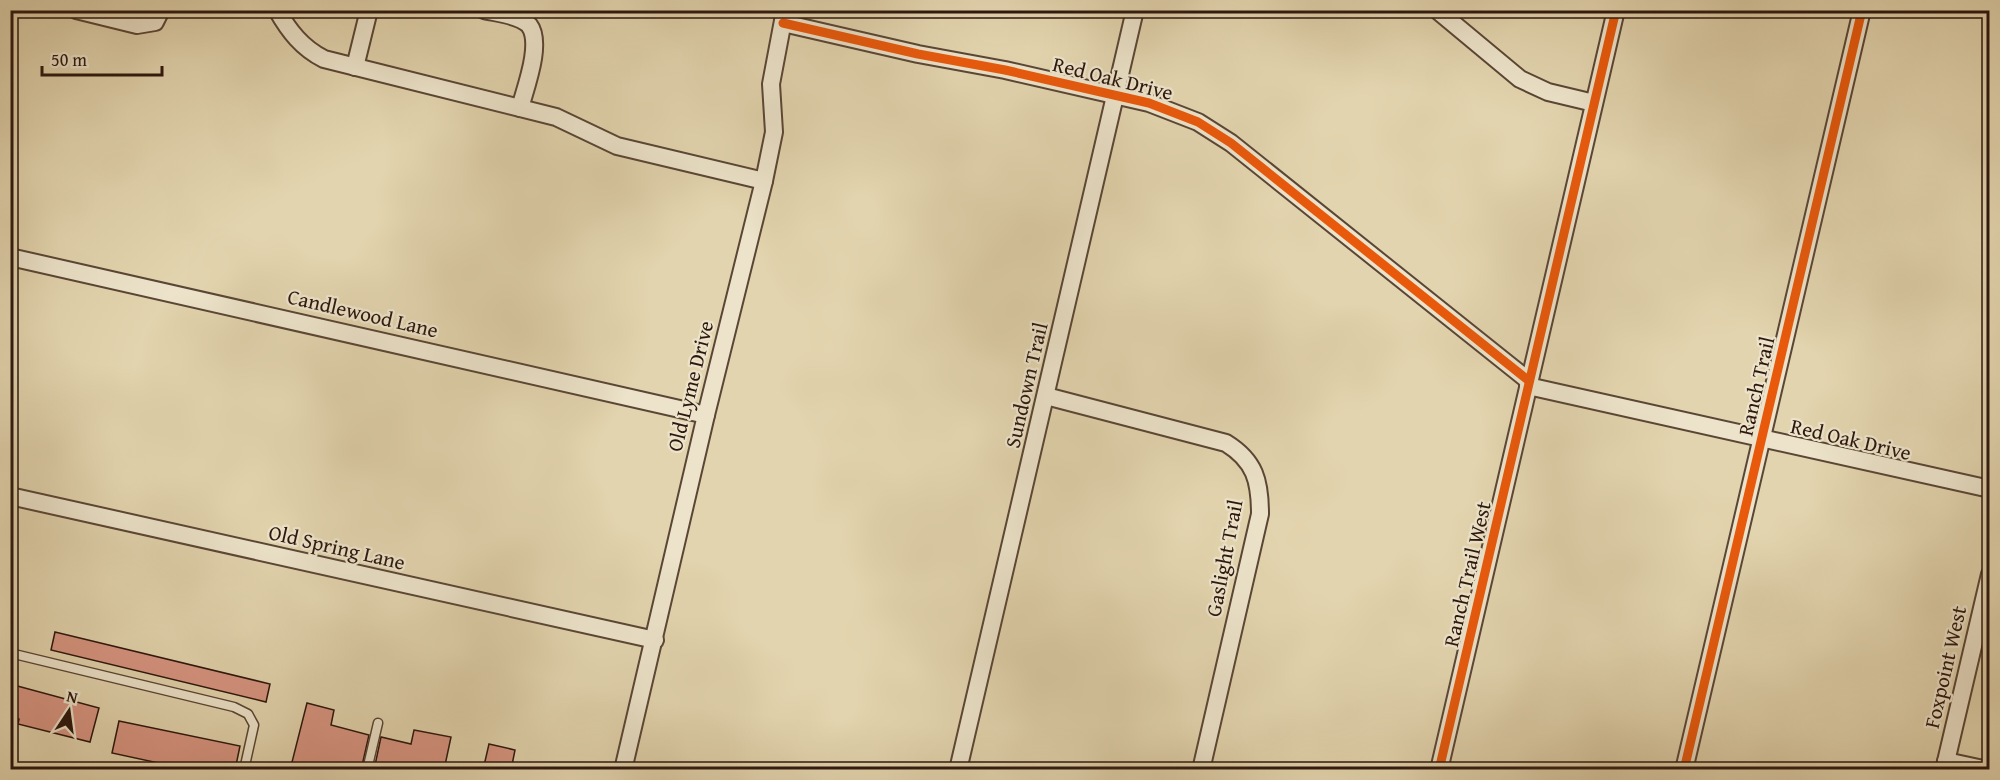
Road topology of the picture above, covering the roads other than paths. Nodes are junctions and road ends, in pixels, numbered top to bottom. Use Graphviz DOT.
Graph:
graph roads {
  1 [pos="76,10"];
  2 [pos="161,10"];
  3 [pos="277,10"];
  4 [pos="369,10"];
  5 [pos="484,10"];
  6 [pos="1135,10"];
  7 [pos="1437,10"];
  8 [pos="1616,10"];
  9 [pos="1862,10"];
  10 [pos="784,17"];
  11 [pos="355,67"];
  12 [pos="1115,95"];
  13 [pos="1594,103"];
  14 [pos="520,108"];
  15 [pos="764,181"];
  16 [pos="10,257"];
  17 [pos="1529,384"];
  18 [pos="1046,396"];
  19 [pos="706,415"];
  20 [pos="1762,437"];
  21 [pos="1989,489"];
  22 [pos="10,496"];
  23 [pos="1989,574"];
  24 [pos="655,640"];
  25 [pos="10,653"];
  26 [pos="378,723"];
  27 [pos="1945,765"];
  28 [pos="627,769"];
  29 [pos="244,770"];
  30 [pos="367,770"];
  31 [pos="958,770"];
  32 [pos="1201,770"];
  33 [pos="1439,770"];
  34 [pos="1684,770"];
  35 [pos="1988,770"];
  1 -- 2 [label="street"];
  3 -- 11 [label="street"];
  4 -- 11 [label="street"];
  5 -- 14 [label="street"];
  6 -- 12 [label="street, Sundown Trail"];
  7 -- 13 [label="street"];
  8 -- 13 [label="street, Ranch Trail West"];
  9 -- 20 [label="street, Ranch Trail"];
  10 -- 12 [label="street, Red Oak Drive"];
  10 -- 15 [label="street, Old Lyme Drive"];
  11 -- 14 [label="street"];
  12 -- 17 [label="street, Red Oak Drive"];
  12 -- 18 [label="street, Sundown Trail"];
  13 -- 17 [label="street, Ranch Trail West"];
  14 -- 15 [label="street"];
  15 -- 19 [label="street, Old Lyme Drive"];
  16 -- 19 [label="street, Candlewood Lane"];
  17 -- 20 [label="street, Red Oak Drive"];
  17 -- 33 [label="street, Ranch Trail West"];
  18 -- 31 [label="street, Sundown Trail"];
  18 -- 32 [label="street, Gaslight Trail"];
  19 -- 24 [label="street, Old Lyme Drive"];
  20 -- 21 [label="street, Red Oak Drive"];
  20 -- 34 [label="street, Ranch Trail"];
  22 -- 24 [label="street, Old Spring Lane"];
  23 -- 27 [label="street, Foxpoint West"];
  24 -- 28 [label="street, Old Lyme Drive"];
  25 -- 29 [label="lane"];
  26 -- 30 [label="lane"];
  27 -- 35 [label="street"];
}
